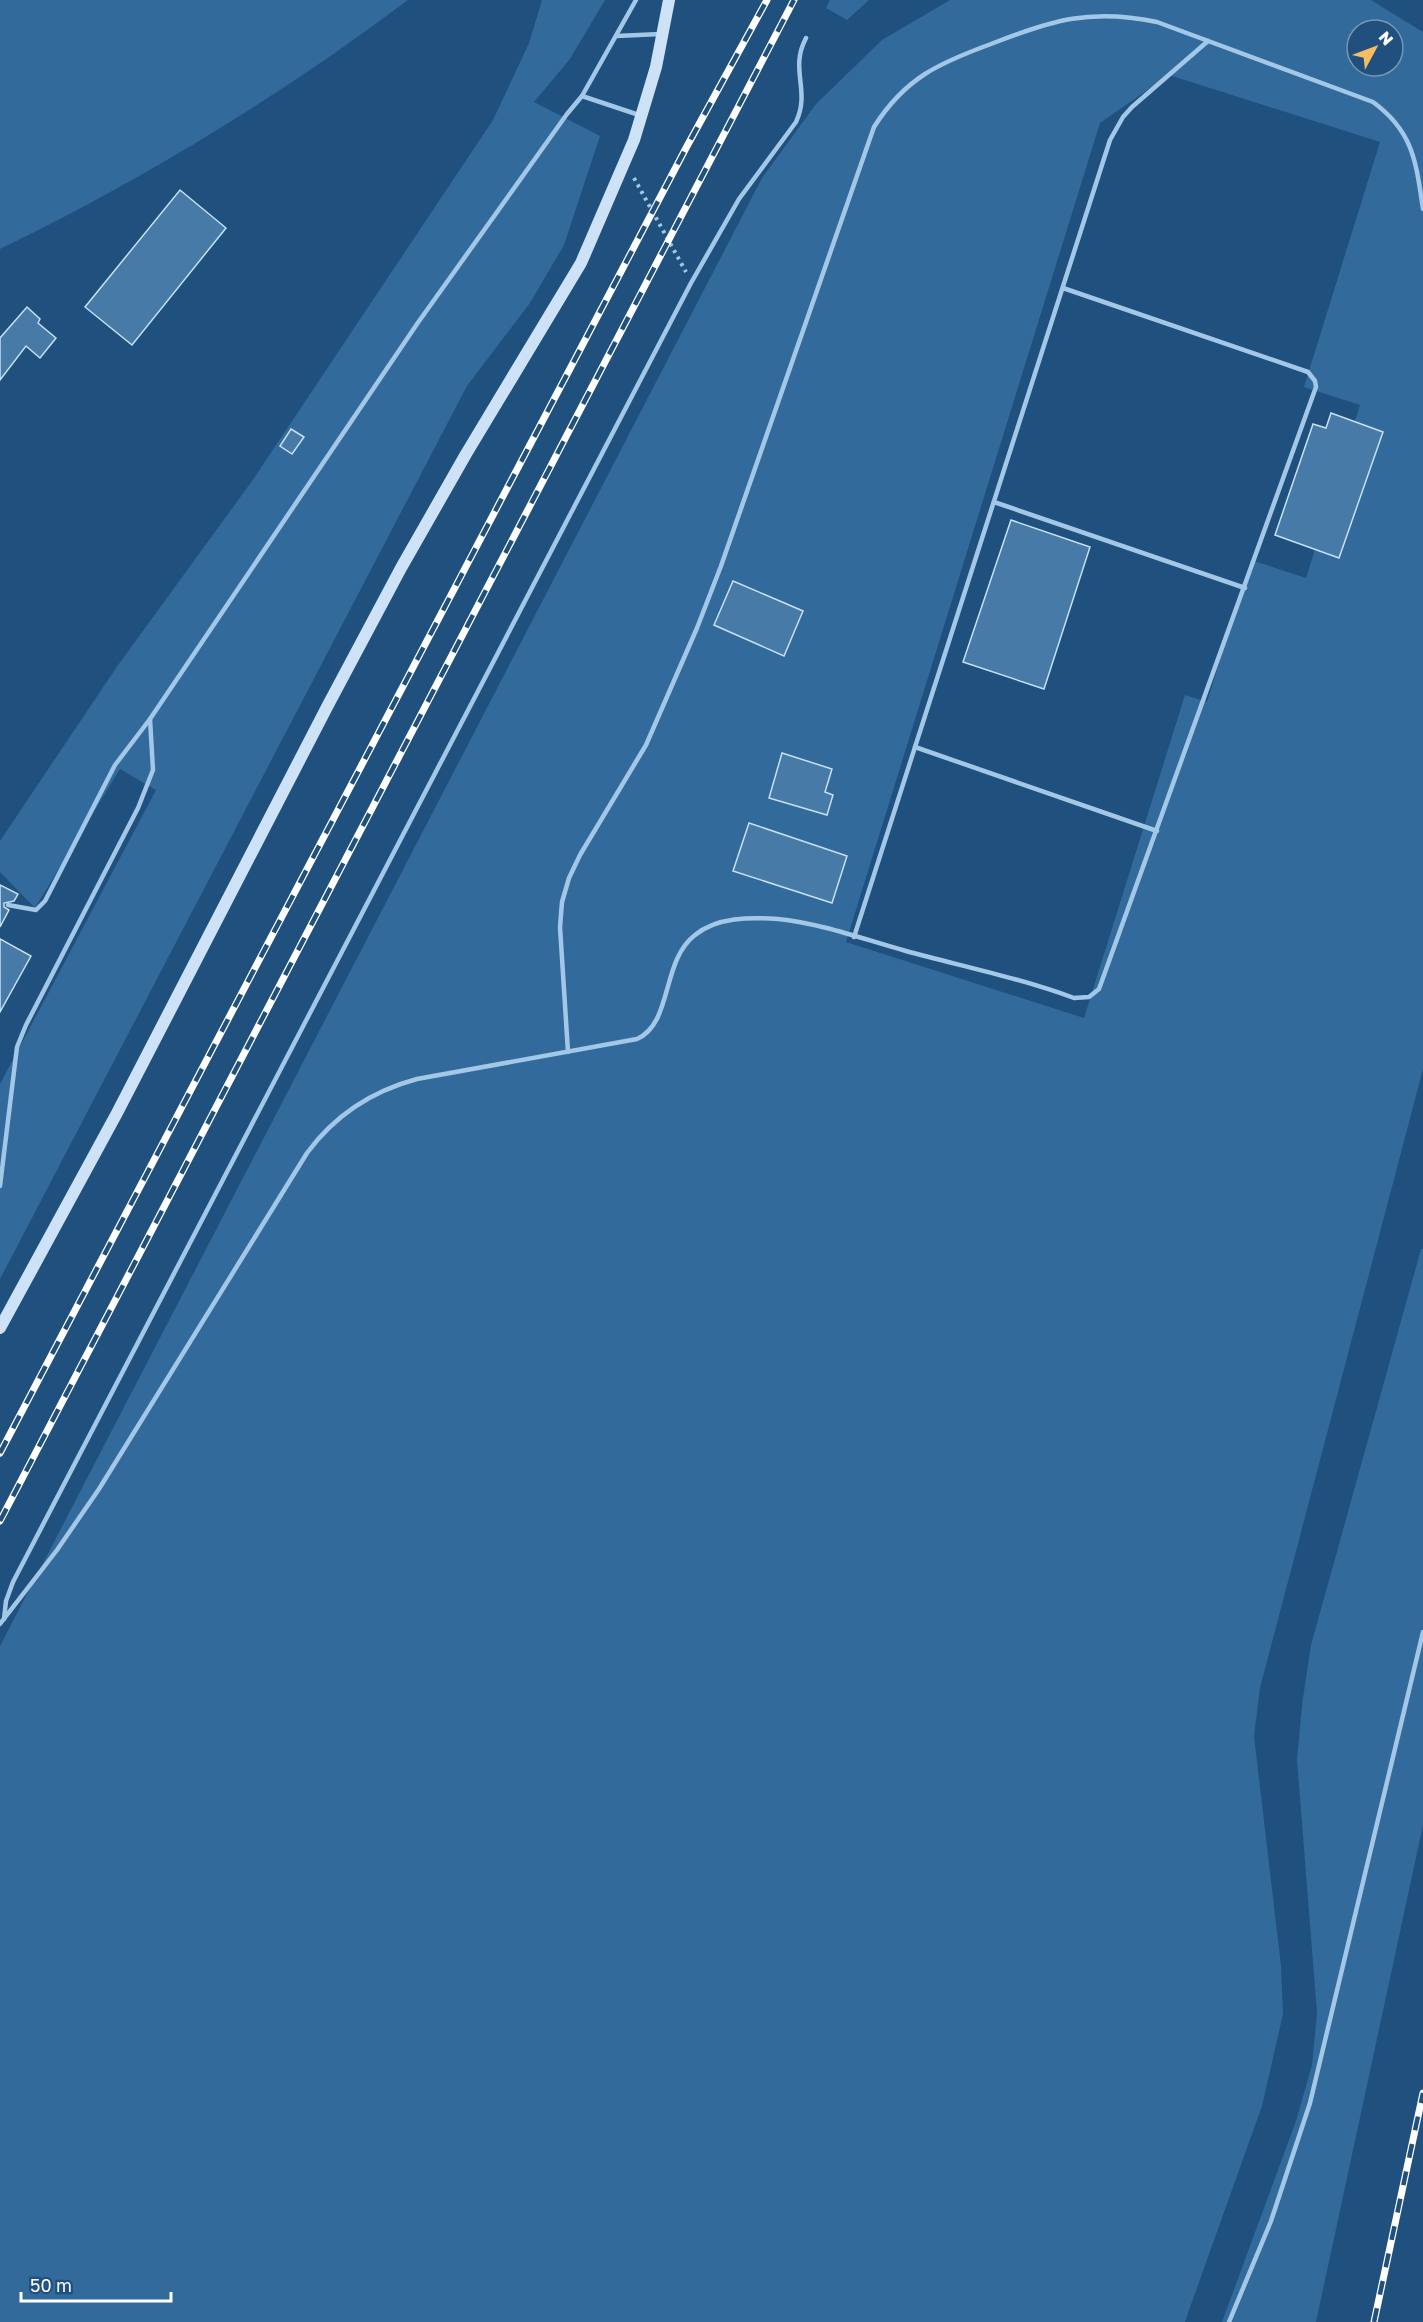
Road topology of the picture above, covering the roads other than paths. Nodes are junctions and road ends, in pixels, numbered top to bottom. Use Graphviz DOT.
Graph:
graph roads {
  1 [pos="636,0"];
  2 [pos="669,0"];
  3 [pos="663,34"];
  4 [pos="616,36"];
  5 [pos="806,38"];
  6 [pos="1208,41"];
  7 [pos="582,96"];
  8 [pos="642,116"];
  9 [pos="1423,209"];
  10 [pos="1062,288"];
  11 [pos="994,502"];
  12 [pos="1245,588"];
  13 [pos="150,719"];
  14 [pos="915,747"];
  15 [pos="1157,831"];
  16 [pos="8,905"];
  17 [pos="854,937"];
  18 [pos="568,1052"];
  19 [pos="0,1186"];
  20 [pos="0,1328"];
  21 [pos="4,1619"];
  22 [pos="0,1624"];
  23 [pos="1423,1632"];
  24 [pos="1229,2322"];
  1 -- 4 [label="lane"];
  2 -- 3 [label="street"];
  3 -- 4 [label="lane"];
  3 -- 8 [label="street"];
  4 -- 7 [label="lane"];
  5 -- 21 [label="lane"];
  6 -- 9 [label="lane"];
  6 -- 10 [label="lane"];
  6 -- 18 [label="lane"];
  7 -- 8 [label="lane"];
  7 -- 13 [label="lane"];
  8 -- 20 [label="street"];
  10 -- 11 [label="lane"];
  10 -- 12 [label="lane"];
  11 -- 12 [label="lane"];
  11 -- 14 [label="lane"];
  12 -- 15 [label="lane"];
  13 -- 16 [label="lane"];
  13 -- 19 [label="lane"];
  14 -- 15 [label="lane"];
  14 -- 17 [label="lane"];
  15 -- 17 [label="lane"];
  17 -- 18 [label="lane"];
  18 -- 21 [label="lane"];
  21 -- 22 [label="lane"];
  23 -- 24 [label="lane"];
}
